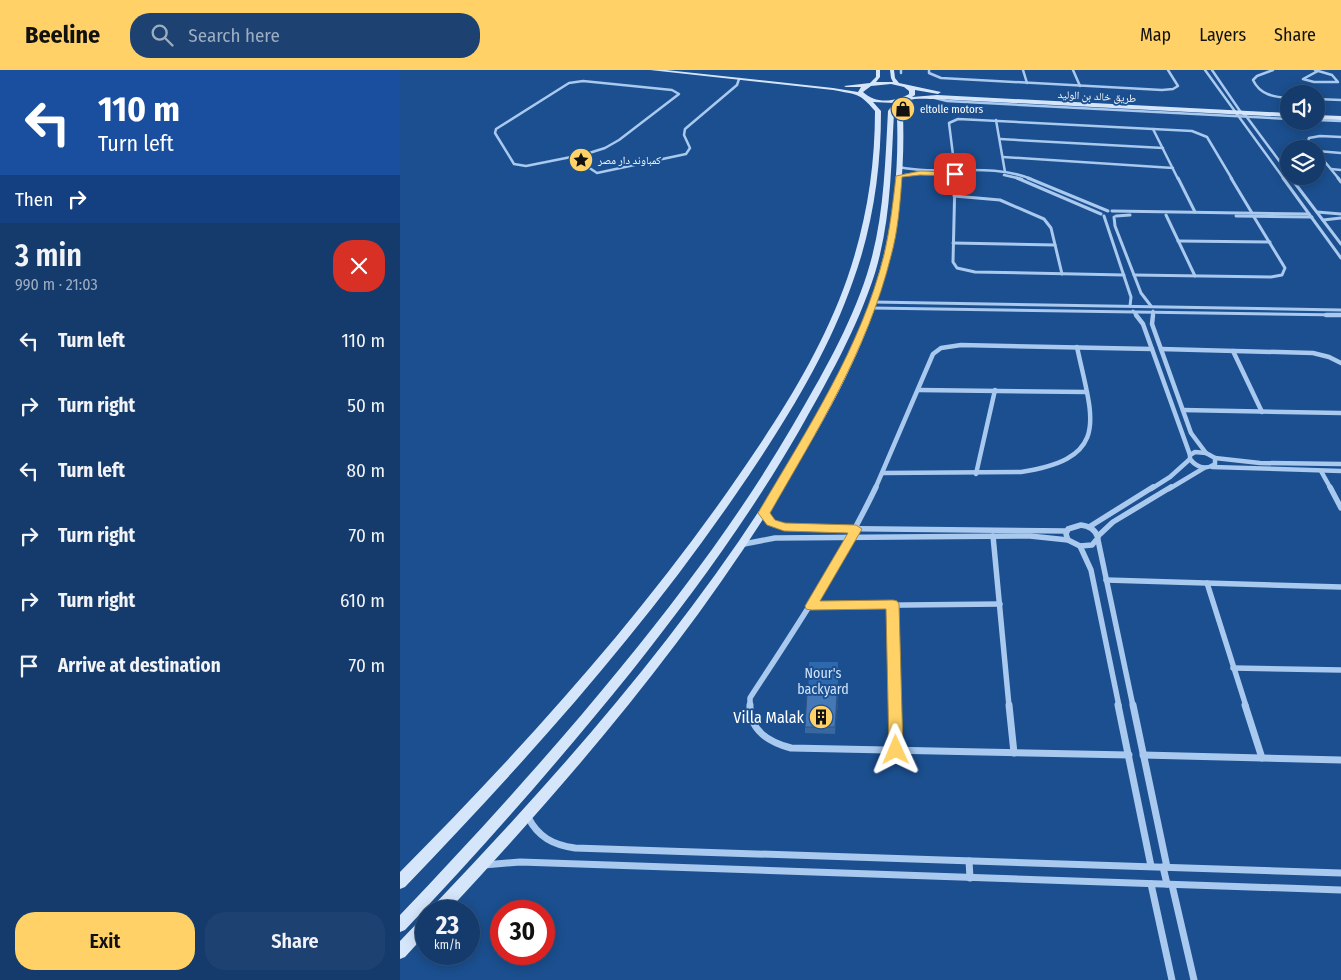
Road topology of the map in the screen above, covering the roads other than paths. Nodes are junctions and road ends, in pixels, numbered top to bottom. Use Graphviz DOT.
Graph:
graph roads {
  1 [pos="652,70"];
  2 [pos="683,70"];
  3 [pos="878,70"];
  4 [pos="892,70"];
  5 [pos="929,70"];
  6 [pos="1023,70"];
  7 [pos="1073,70"];
  8 [pos="1168,70"];
  9 [pos="1205,70"];
  10 [pos="1212,70"];
  11 [pos="1273,70"];
  12 [pos="1317,70"];
  13 [pos="739,79"];
  14 [pos="1028,83"];
  15 [pos="898,84"];
  16 [pos="870,85"];
  17 [pos="1080,86"];
  18 [pos="835,87"];
  19 [pos="909,88"];
  20 [pos="864,96"];
  21 [pos="1280,97"];
  22 [pos="903,99"];
  23 [pos="1325,99"];
  24 [pos="1341,100"];
  25 [pos="892,109"];
  26 [pos="1280,110"];
  27 [pos="1239,112"];
  28 [pos="1325,112"];
  29 [pos="1341,113"];
  30 [pos="1280,116"];
  31 [pos="1325,119"];
  32 [pos="996,120"];
  33 [pos="1341,120"];
  34 [pos="1153,129"];
  35 [pos="1341,137"];
  36 [pos="1000,139"];
  37 [pos="1308,140"];
  38 [pos="1163,148"];
  39 [pos="1325,151"];
  40 [pos="1341,153"];
  41 [pos="573,157"];
  42 [pos="1003,157"];
  43 [pos="1325,162"];
  44 [pos="1280,163"];
  45 [pos="1173,168"];
  46 [pos="1330,169"];
  47 [pos="1341,170"];
  48 [pos="899,171"];
  49 [pos="955,172"];
  50 [pos="1005,172"];
  51 [pos="1280,174"];
  52 [pos="1341,182"];
  53 [pos="1288,185"];
  54 [pos="1296,185"];
  55 [pos="954,196"];
  56 [pos="1110,211"];
  57 [pos="1196,212"];
  58 [pos="1316,212"];
  59 [pos="1103,215"];
  60 [pos="1253,215"];
  61 [pos="1166,216"];
  62 [pos="1311,216"];
  63 [pos="1341,216"];
  64 [pos="1115,217"];
  65 [pos="1323,220"];
  66 [pos="1178,241"];
  67 [pos="1270,242"];
  68 [pos="953,243"];
  69 [pos="1341,244"];
  70 [pos="1056,245"];
  71 [pos="1341,258"];
  72 [pos="1062,274"];
  73 [pos="1124,275"];
  74 [pos="1134,275"];
  75 [pos="1195,276"];
  76 [pos="872,305"];
  77 [pos="1211,308"];
  78 [pos="1131,309"];
  79 [pos="1152,309"];
  80 [pos="1328,309"];
  81 [pos="1341,310"];
  82 [pos="1214,312"];
  83 [pos="1331,314"];
  84 [pos="1341,315"];
  85 [pos="1077,348"];
  86 [pos="1152,349"];
  87 [pos="1161,349"];
  88 [pos="1233,350"];
  89 [pos="815,357"];
  90 [pos="834,359"];
  91 [pos="1341,363"];
  92 [pos="806,375"];
  93 [pos="825,378"];
  94 [pos="919,390"];
  95 [pos="995,390"];
  96 [pos="1087,392"];
  97 [pos="1183,410"];
  98 [pos="1262,412"];
  99 [pos="1341,413"];
  100 [pos="1206,453"];
  101 [pos="1190,457"];
  102 [pos="1215,458"];
  103 [pos="1341,464"];
  104 [pos="1212,467"];
  105 [pos="1204,468"];
  106 [pos="1321,470"];
  107 [pos="1341,471"];
  108 [pos="883,473"];
  109 [pos="976,474"];
  110 [pos="1341,508"];
  111 [pos="764,513"];
  112 [pos="1088,527"];
  113 [pos="856,529"];
  114 [pos="1067,531"];
  115 [pos="993,536"];
  116 [pos="851,537"];
  117 [pos="1098,538"];
  118 [pos="1068,540"];
  119 [pos="744,544"];
  120 [pos="1080,546"];
  121 [pos="1106,580"];
  122 [pos="1207,583"];
  123 [pos="1341,587"];
  124 [pos="893,604"];
  125 [pos="1000,604"];
  126 [pos="811,606"];
  127 [pos="1233,668"];
  128 [pos="1341,670"];
  129 [pos="896,750"];
  130 [pos="1014,753"];
  131 [pos="1128,755"];
  132 [pos="1144,755"];
  133 [pos="1262,758"];
  134 [pos="1341,760"];
  135 [pos="527,815"];
  136 [pos="969,861"];
  137 [pos="482,866"];
  138 [pos="1151,866"];
  139 [pos="1165,867"];
  140 [pos="1341,874"];
  141 [pos="970,878"];
  142 [pos="400,882"];
  143 [pos="1151,884"];
  144 [pos="1170,884"];
  145 [pos="1341,890"];
  146 [pos="449,900"];
  147 [pos="400,924"];
  148 [pos="415,936"];
  149 [pos="400,952"];
  150 [pos="1172,980"];
  151 [pos="1194,980"];
  1 -- 13 [label="street"];
  2 -- 18 [label="street"];
  3 -- 16 [label="street"];
  4 -- 15 [label="street"];
  5 -- 14 [label="street"];
  6 -- 14 [label="street"];
  7 -- 17 [label="street"];
  8 -- 17 [label="street"];
  9 -- 27 [label="street"];
  10 -- 27 [label="street"];
  11 -- 21 [label="street"];
  12 -- 12 [label="street"];
  13 -- 18 [label="street"];
  13 -- 41 [label="street"];
  14 -- 17 [label="street"];
  15 -- 16 [label="street, طريق خالد بن الوليد"];
  15 -- 19 [label="street, طريق خالد بن الوليد"];
  16 -- 18 [label="street, طريق خالد بن الوليد"];
  16 -- 20 [label="street"];
  18 -- 20 [label="street, طريق خالد بن الوليد"];
  19 -- 22 [label="street"];
  19 -- 27 [label="street, طريق خالد بن الوليد"];
  20 -- 22 [label="street, طريق خالد بن الوليد"];
  20 -- 89 [label="street"];
  22 -- 25 [label="street"];
  22 -- 27 [label="street, طريق خالد بن الوليد"];
  23 -- 24 [label="street"];
  25 -- 48 [label="street"];
  25 -- 90 [label="street"];
  26 -- 27 [label="street, طريق خالد بن الوليد"];
  27 -- 30 [label="street, طريق خالد بن الوليد"];
  27 -- 44 [label="street"];
  27 -- 51 [label="street"];
  28 -- 29 [label="street"];
  31 -- 33 [label="street"];
  32 -- 34 [label="street"];
  32 -- 36 [label="street"];
  32 -- 49 [label="street"];
  34 -- 38 [label="street"];
  34 -- 60 [label="street"];
  35 -- 37 [label="street"];
  36 -- 38 [label="street"];
  36 -- 42 [label="street"];
  38 -- 45 [label="street"];
  39 -- 40 [label="street"];
  41 -- 41 [label="street"];
  42 -- 45 [label="street"];
  42 -- 50 [label="street"];
  43 -- 46 [label="street"];
  45 -- 57 [label="street"];
  46 -- 47 [label="street"];
  46 -- 52 [label="street"];
  48 -- 49 [label="street"];
  48 -- 49 [label="street"];
  48 -- 76 [label="street"];
  49 -- 50 [label="street"];
  49 -- 55 [label="street"];
  49 -- 59 [label="street"];
  50 -- 56 [label="street"];
  53 -- 62 [label="street"];
  54 -- 58 [label="street"];
  55 -- 68 [label="street"];
  55 -- 70 [label="street"];
  56 -- 57 [label="street"];
  56 -- 59 [label="street"];
  56 -- 64 [label="street"];
  57 -- 60 [label="street"];
  58 -- 63 [label="street"];
  58 -- 65 [label="street"];
  59 -- 64 [label="street"];
  59 -- 73 [label="street"];
  60 -- 61 [label="street"];
  60 -- 62 [label="street"];
  60 -- 67 [label="street"];
  61 -- 64 [label="street"];
  61 -- 66 [label="street"];
  62 -- 71 [label="street"];
  63 -- 65 [label="street"];
  64 -- 74 [label="street"];
  65 -- 69 [label="street"];
  66 -- 67 [label="street"];
  66 -- 75 [label="street"];
  67 -- 75 [label="street"];
  68 -- 70 [label="street"];
  68 -- 72 [label="street"];
  70 -- 72 [label="street"];
  72 -- 73 [label="street"];
  73 -- 78 [label="street"];
  74 -- 75 [label="street"];
  74 -- 79 [label="street"];
  76 -- 78 [label="street"];
  76 -- 111 [label="street"];
  77 -- 79 [label="street"];
  77 -- 80 [label="street"];
  77 -- 82 [label="street"];
  78 -- 79 [label="street"];
  78 -- 86 [label="street"];
  79 -- 82 [label="street"];
  79 -- 87 [label="street"];
  80 -- 81 [label="street"];
  80 -- 83 [label="street"];
  82 -- 83 [label="street"];
  83 -- 84 [label="street"];
  85 -- 86 [label="street"];
  85 -- 94 [label="street"];
  85 -- 96 [label="street"];
  86 -- 101 [label="street"];
  87 -- 88 [label="street"];
  87 -- 97 [label="street"];
  88 -- 91 [label="street"];
  88 -- 98 [label="street"];
  89 -- 90 [label="street"];
  89 -- 92 [label="street"];
  90 -- 93 [label="street"];
  92 -- 93 [label="street"];
  92 -- 142 [label="street"];
  93 -- 147 [label="street"];
  94 -- 95 [label="street"];
  94 -- 108 [label="street"];
  95 -- 96 [label="street"];
  95 -- 109 [label="street"];
  96 -- 109 [label="street"];
  97 -- 98 [label="street"];
  97 -- 100 [label="street"];
  98 -- 99 [label="street"];
  100 -- 101 [label="street"];
  100 -- 102 [label="street"];
  101 -- 105 [label="street"];
  101 -- 112 [label="street"];
  102 -- 103 [label="street"];
  102 -- 104 [label="street"];
  104 -- 105 [label="street"];
  104 -- 106 [label="street"];
  105 -- 117 [label="street"];
  106 -- 107 [label="street"];
  106 -- 110 [label="street"];
  108 -- 109 [label="street"];
  108 -- 113 [label="street"];
  111 -- 113 [label="street"];
  111 -- 119 [label="street"];
  112 -- 114 [label="street"];
  112 -- 117 [label="street"];
  113 -- 114 [label="street"];
  113 -- 116 [label="street"];
  114 -- 118 [label="street"];
  115 -- 116 [label="street"];
  115 -- 118 [label="street"];
  115 -- 125 [label="street"];
  116 -- 119 [label="street"];
  116 -- 126 [label="street"];
  117 -- 120 [label="street"];
  117 -- 121 [label="street"];
  118 -- 120 [label="street"];
  119 -- 135 [label="street"];
  120 -- 131 [label="street"];
  121 -- 122 [label="street"];
  121 -- 132 [label="street"];
  122 -- 123 [label="street"];
  122 -- 127 [label="street"];
  124 -- 125 [label="street"];
  124 -- 126 [label="street"];
  124 -- 129 [label="street"];
  125 -- 130 [label="street"];
  126 -- 129 [label="street"];
  127 -- 128 [label="street"];
  127 -- 133 [label="street"];
  129 -- 130 [label="street"];
  130 -- 131 [label="street"];
  131 -- 138 [label="street"];
  132 -- 133 [label="street"];
  132 -- 139 [label="street"];
  133 -- 134 [label="street"];
  135 -- 136 [label="street"];
  135 -- 137 [label="street"];
  136 -- 138 [label="street"];
  136 -- 141 [label="street"];
  137 -- 141 [label="street"];
  137 -- 146 [label="street"];
  138 -- 139 [label="street"];
  139 -- 140 [label="street"];
  139 -- 144 [label="street"];
  141 -- 143 [label="street"];
  143 -- 144 [label="street"];
  143 -- 150 [label="street"];
  144 -- 145 [label="street"];
  144 -- 151 [label="street"];
  148 -- 149 [label="street"];
}
